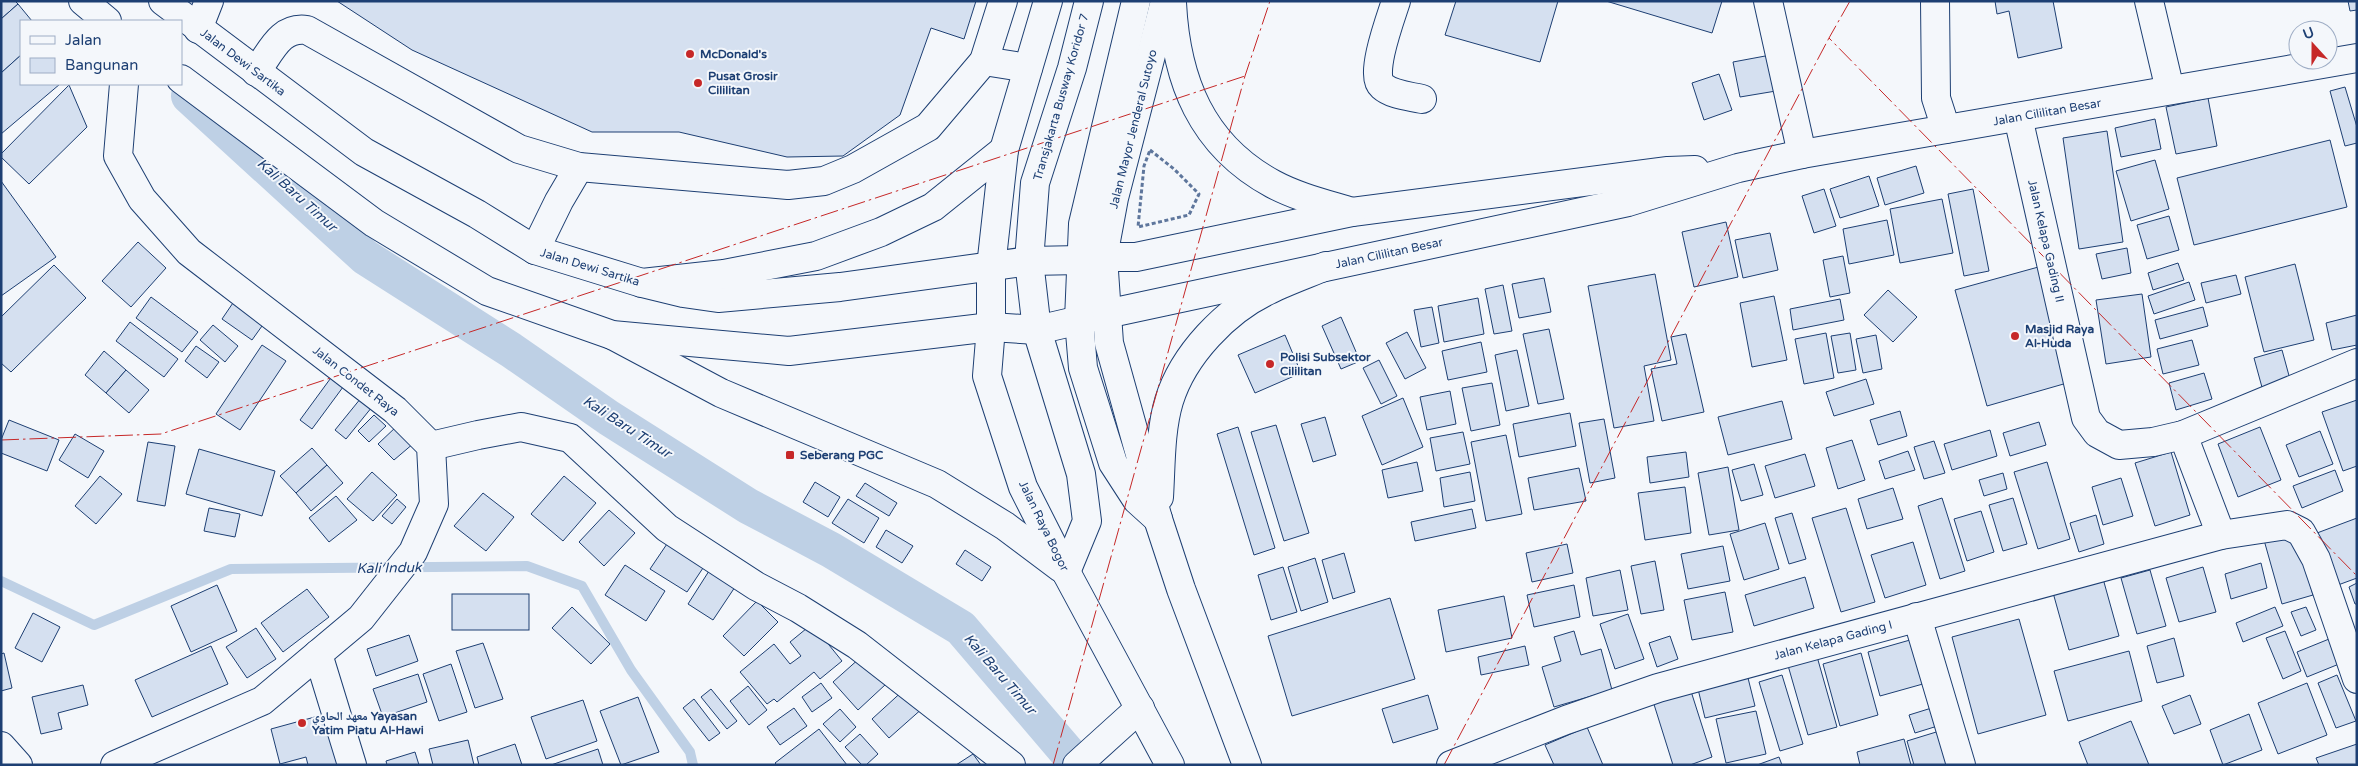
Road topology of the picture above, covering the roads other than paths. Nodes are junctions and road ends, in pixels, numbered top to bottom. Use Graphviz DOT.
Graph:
graph roads {
  1 [pos="84,1"];
  2 [pos="163,1"];
  3 [pos="209,1"];
  4 [pos="1003,1"];
  5 [pos="1048,1"];
  6 [pos="1089,1"];
  7 [pos="1136,1"];
  8 [pos="1165,1"];
  9 [pos="1172,1"];
  10 [pos="1396,1"];
  11 [pos="1768,1"];
  12 [pos="1935,1"];
  13 [pos="2150,1"];
  14 [pos="106,20"];
  15 [pos="198,29"];
  16 [pos="2357,58"];
  17 [pos="984,61"];
  18 [pos="1028,68"];
  19 [pos="256,72"];
  20 [pos="182,80"];
  21 [pos="124,85"];
  22 [pos="2170,90"];
  23 [pos="1422,99"];
  24 [pos="2018,117"];
  25 [pos="1946,129"];
  26 [pos="1004,150"];
  27 [pos="1802,154"];
  28 [pos="578,167"];
  29 [pos="1738,168"];
  30 [pos="1352,212"];
  31 [pos="535,250"];
  32 [pos="1092,259"];
  33 [pos="1029,262"];
  34 [pos="1326,266"];
  35 [pos="991,267"];
  36 [pos="642,283"];
  37 [pos="1106,314"];
  38 [pos="1079,320"];
  39 [pos="992,327"];
  40 [pos="1037,330"];
  41 [pos="612,335"];
  42 [pos="2357,363"];
  43 [pos="2184,435"];
  44 [pos="431,446"];
  45 [pos="1158,519"];
  46 [pos="2221,535"];
  47 [pos="1066,572"];
  48 [pos="1917,617"];
  49 [pos="318,654"];
  50 [pos="2355,669"];
  51 [pos="1140,708"];
  52 [pos="1,746"];
  53 [pos="18,765"];
  54 [pos="115,765"];
  55 [pos="352,765"];
  56 [pos="1011,765"];
  57 [pos="1077,765"];
  58 [pos="1170,765"];
  59 [pos="1247,765"];
  60 [pos="1451,765"];
  61 [pos="1961,765"];
  1 -- 14 [label="main road"];
  2 -- 15 [label="main road, Jalan Dewi Sartika"];
  3 -- 15 [label="main road"];
  4 -- 17 [label="main road"];
  5 -- 18 [label="main road"];
  6 -- 33 [label="main road, Transjakarta Busway Koridor 7"];
  7 -- 32 [label="main road"];
  8 -- 32 [label="main road, Jalan Mayor Jenderal Sutoyo"];
  9 -- 30 [label="main road"];
  10 -- 23 [label="main road"];
  11 -- 27 [label="main road"];
  12 -- 25 [label="main road"];
  13 -- 22 [label="main road"];
  15 -- 19 [label="main road, Jalan Dewi Sartika"];
  16 -- 22 [label="main road, Jalan Cililitan Besar"];
  17 -- 18 [label="main road"];
  17 -- 28 [label="main road"];
  18 -- 26 [label="main road"];
  19 -- 28 [label="main road"];
  19 -- 31 [label="main road, Jalan Dewi Sartika"];
  20 -- 41 [label="main road"];
  21 -- 44 [label="main road, Jalan Condet Raya"];
  22 -- 24 [label="main road, Jalan Cililitan Besar"];
  24 -- 25 [label="main road, Jalan Cililitan Besar"];
  24 -- 43 [label="main road, Jalan Kelapa Gading II"];
  25 -- 27 [label="main road, Jalan Cililitan Besar"];
  26 -- 35 [label="main road"];
  26 -- 36 [label="main road"];
  27 -- 29 [label="main road, Jalan Cililitan Besar"];
  28 -- 31 [label="main road"];
  29 -- 30 [label="main road, Jalan Cililitan Besar"];
  29 -- 34 [label="main road, Jalan Cililitan Besar"];
  30 -- 32 [label="main road, Jalan Cililitan Besar"];
  31 -- 36 [label="main road, Jalan Dewi Sartika"];
  32 -- 33 [label="main road, Jalan Cililitan Besar"];
  32 -- 37 [label="main road"];
  32 -- 38 [label="main road"];
  33 -- 35 [label="main road, Jalan Dewi Sartika"];
  33 -- 40 [label="main road, Transjakarta Busway Koridor 7"];
  34 -- 37 [label="main road, Jalan Cililitan Besar"];
  34 -- 45 [label="main road"];
  35 -- 36 [label="main road, Jalan Dewi Sartika"];
  35 -- 39 [label="main road, Jalan Raya Bogor"];
  37 -- 38 [label="main road, Jalan Cililitan Besar"];
  37 -- 45 [label="main road"];
  38 -- 40 [label="main road, Jalan Cililitan Besar"];
  38 -- 45 [label="main road"];
  39 -- 40 [label="main road"];
  39 -- 41 [label="main road"];
  39 -- 47 [label="main road, Jalan Raya Bogor"];
  40 -- 47 [label="main road, Transjakarta Busway Koridor 7"];
  41 -- 47 [label="main road"];
  42 -- 43 [label="main road, Jalan Kelapa Gading II"];
  43 -- 46 [label="main road"];
  44 -- 49 [label="main road"];
  44 -- 56 [label="main road"];
  45 -- 59 [label="main road"];
  46 -- 48 [label="main road, Jalan Kelapa Gading I"];
  46 -- 50 [label="main road"];
  47 -- 51 [label="main road, Jalan Raya Bogor"];
  48 -- 60 [label="main road, Jalan Kelapa Gading I"];
  48 -- 61 [label="main road"];
  49 -- 54 [label="main road"];
  49 -- 55 [label="main road"];
  51 -- 57 [label="main road"];
  51 -- 58 [label="main road, Jalan Raya Bogor"];
  52 -- 53 [label="main road"];
}
